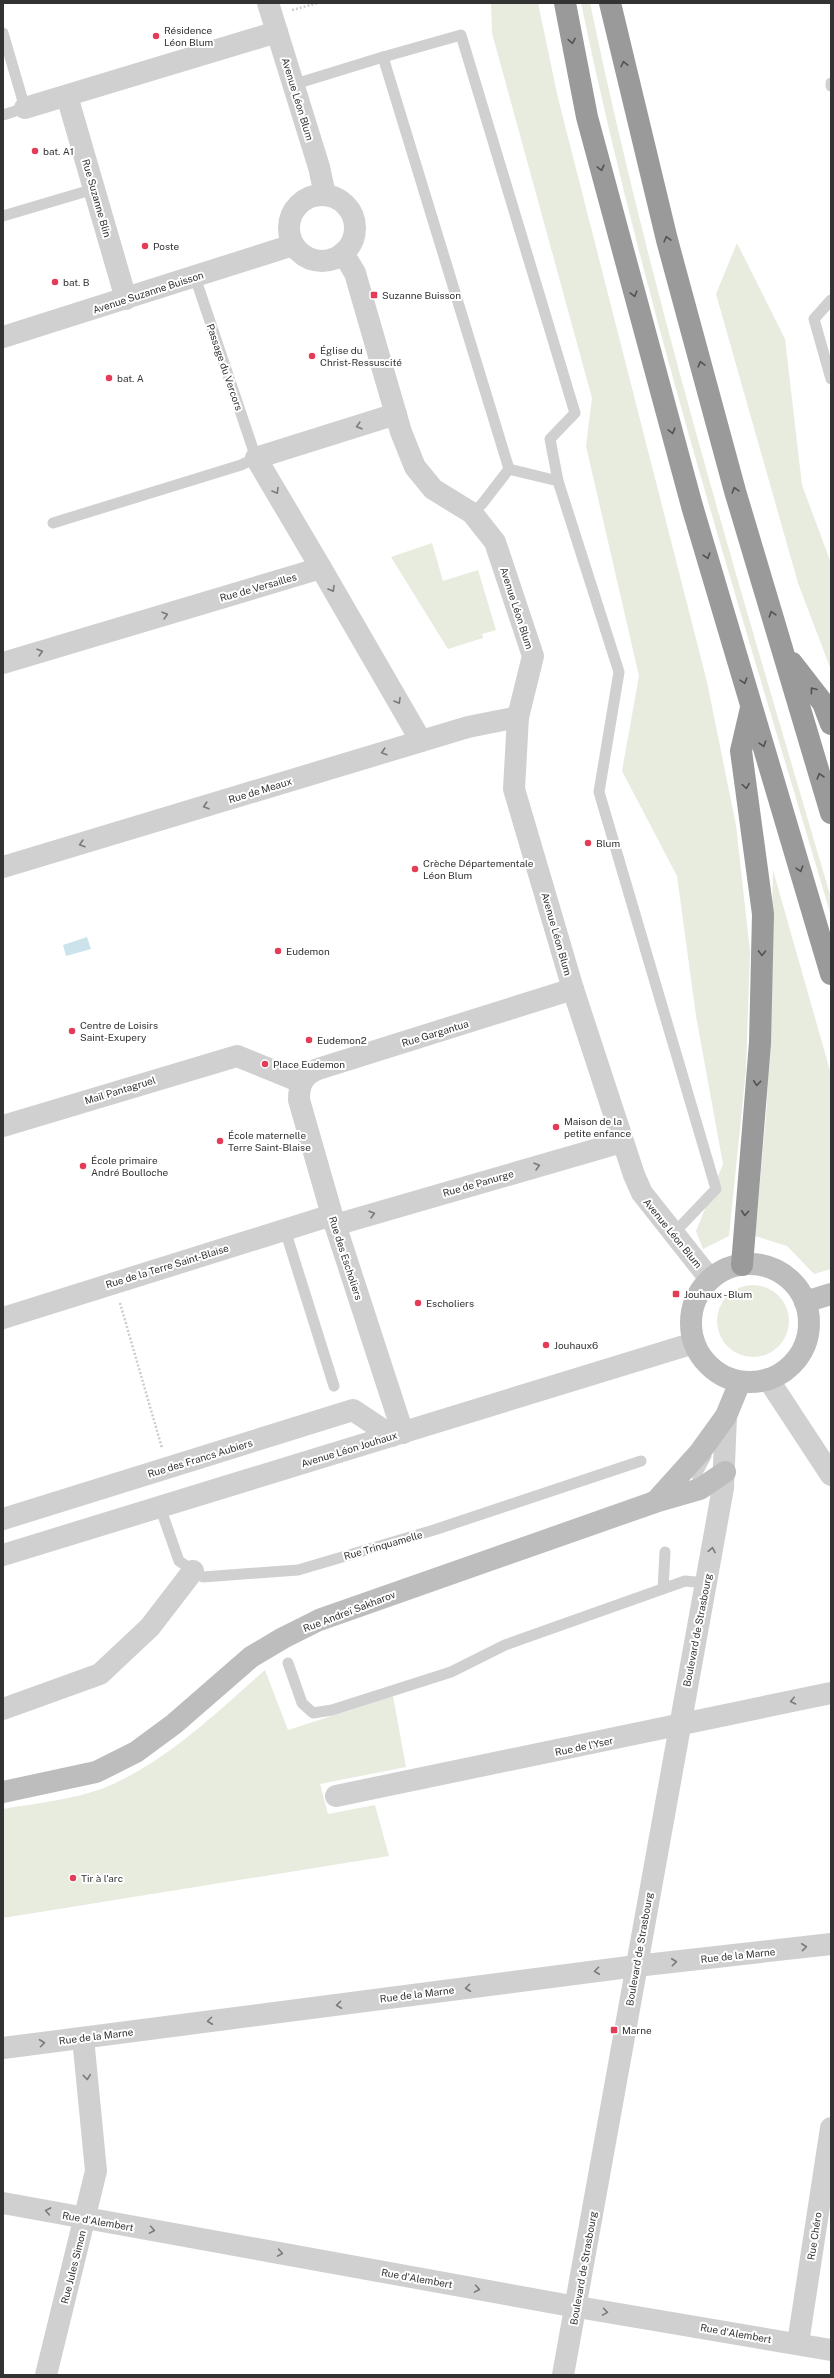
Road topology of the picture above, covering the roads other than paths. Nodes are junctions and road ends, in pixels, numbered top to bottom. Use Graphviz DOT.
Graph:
graph roads {
  1 [pos="565,3"];
  2 [pos="610,3"];
  3 [pos="272,17"];
  4 [pos="3,33"];
  5 [pos="384,57"];
  6 [pos="831,83"];
  7 [pos="292,85"];
  8 [pos="831,86"];
  9 [pos="67,96"];
  10 [pos="25,108"];
  11 [pos="3,115"];
  12 [pos="94,189"];
  13 [pos="325,195"];
  14 [pos="3,216"];
  15 [pos="293,245"];
  16 [pos="343,253"];
  17 [pos="195,277"];
  18 [pos="126,299"];
  19 [pos="831,300"];
  20 [pos="3,337"];
  21 [pos="831,379"];
  22 [pos="396,414"];
  23 [pos="256,458"];
  24 [pos="509,469"];
  25 [pos="558,481"];
  26 [pos="472,513"];
  27 [pos="53,523"];
  28 [pos="321,568"];
  29 [pos="784,651"];
  30 [pos="3,663"];
  31 [pos="751,706"];
  32 [pos="518,717"];
  33 [pos="831,724"];
  34 [pos="421,740"];
  35 [pos="831,813"];
  36 [pos="3,868"];
  37 [pos="831,974"];
  38 [pos="573,989"];
  39 [pos="301,1082"];
  40 [pos="3,1126"];
  41 [pos="622,1142"];
  42 [pos="333,1220"];
  43 [pos="285,1230"];
  44 [pos="675,1232"];
  45 [pos="742,1265"];
  46 [pos="710,1279"];
  47 [pos="831,1294"];
  48 [pos="805,1302"];
  49 [pos="3,1318"];
  50 [pos="694,1344"];
  51 [pos="768,1379"];
  52 [pos="740,1382"];
  53 [pos="334,1386"];
  54 [pos="726,1416"];
  55 [pos="397,1434"];
  56 [pos="641,1461"];
  57 [pos="725,1472"];
  58 [pos="831,1475"];
  59 [pos="700,1489"];
  60 [pos="655,1502"];
  61 [pos="160,1507"];
  62 [pos="3,1519"];
  63 [pos="717,1523"];
  64 [pos="665,1552"];
  65 [pos="3,1555"];
  66 [pos="193,1571"];
  67 [pos="706,1583"];
  68 [pos="663,1589"];
  69 [pos="288,1664"];
  70 [pos="831,1693"];
  71 [pos="3,1709"];
  72 [pos="679,1726"];
  73 [pos="3,1792"];
  74 [pos="336,1796"];
  75 [pos="831,1944"];
  76 [pos="636,1966"];
  77 [pos="83,2038"];
  78 [pos="3,2048"];
  79 [pos="831,2128"];
  80 [pos="3,2203"];
  81 [pos="86,2218"];
  82 [pos="576,2307"];
  83 [pos="798,2344"];
  84 [pos="831,2350"];
  85 [pos="46,2375"];
  86 [pos="563,2375"];
  1 -- 31 [label="highway, one-way"];
  29 -- 2 [label="highway, one-way"];
  3 -- 7 [label="street, Avenue Léon Blum"];
  3 -- 9 [label="street"];
  4 -- 10 [label="lane"];
  5 -- 7 [label="lane"];
  5 -- 24 [label="lane"];
  5 -- 25 [label="lane"];
  6 -- 8 [label="lane"];
  7 -- 13 [label="street, Avenue Léon Blum"];
  9 -- 10 [label="street"];
  9 -- 12 [label="street, Rue Suzanne Blin"];
  10 -- 11 [label="lane"];
  12 -- 14 [label="lane"];
  12 -- 18 [label="street, Rue Suzanne Blin"];
  13 -- 15 [label="street"];
  13 -- 16 [label="street"];
  15 -- 16 [label="street"];
  15 -- 17 [label="street, Avenue Suzanne Buisson"];
  16 -- 22 [label="street, Avenue Léon Blum"];
  17 -- 18 [label="street, Avenue Suzanne Buisson"];
  17 -- 23 [label="lane, Passage du Vercors"];
  18 -- 20 [label="street, Avenue Suzanne Buisson"];
  19 -- 21 [label="lane"];
  22 -- 23 [label="street, one-way"];
  22 -- 26 [label="street, Avenue Léon Blum"];
  23 -- 27 [label="lane"];
  23 -- 28 [label="street, one-way"];
  24 -- 25 [label="lane"];
  24 -- 26 [label="lane"];
  25 -- 44 [label="lane"];
  26 -- 32 [label="street, Avenue Léon Blum"];
  30 -- 28 [label="street, Rue de Versailles, one-way"];
  28 -- 34 [label="street, one-way"];
  33 -- 29 [label="highway, one-way"];
  35 -- 29 [label="highway, one-way"];
  31 -- 37 [label="highway, one-way"];
  31 -- 45 [label="highway, one-way"];
  32 -- 34 [label="street, Rue de Meaux"];
  32 -- 38 [label="street, Avenue Léon Blum"];
  34 -- 36 [label="street, Rue de Meaux, one-way"];
  38 -- 39 [label="street, Rue Gargantua"];
  38 -- 41 [label="street, Avenue Léon Blum"];
  39 -- 40 [label="street, Mail Pantagruel"];
  39 -- 42 [label="street, Rue des Escholiers"];
  42 -- 41 [label="street, Rue de Panurge, one-way"];
  41 -- 44 [label="street, Avenue Léon Blum"];
  42 -- 43 [label="street, Rue de la Terre Saint-Blaise"];
  42 -- 55 [label="street, Rue des Escholiers"];
  43 -- 49 [label="street, Rue de la Terre Saint-Blaise"];
  43 -- 53 [label="lane"];
  44 -- 46 [label="street, Avenue Léon Blum"];
  45 -- 46 [label="street"];
  45 -- 48 [label="street"];
  46 -- 50 [label="street"];
  47 -- 48 [label="street"];
  48 -- 51 [label="street"];
  50 -- 52 [label="street"];
  50 -- 55 [label="street, Avenue Léon Jouhaux"];
  51 -- 52 [label="street"];
  51 -- 58 [label="street"];
  52 -- 54 [label="street, Rue Andreï Sakharov"];
  54 -- 57 [label="street, Boulevard de Strasbourg"];
  54 -- 59 [label="lane"];
  54 -- 60 [label="street, Rue Andreï Sakharov"];
  55 -- 61 [label="street, Avenue Léon Jouhaux"];
  55 -- 62 [label="street, Rue des Francs Aubiers"];
  56 -- 66 [label="lane, Rue Trinquamelle"];
  57 -- 59 [label="street, Rue Andreï Sakharov"];
  57 -- 63 [label="street, Boulevard de Strasbourg"];
  59 -- 60 [label="street, Rue Andreï Sakharov"];
  59 -- 63 [label="street"];
  60 -- 73 [label="street, Rue Andreï Sakharov"];
  61 -- 65 [label="street, Avenue Léon Jouhaux"];
  61 -- 66 [label="lane, Rue Trinquamelle"];
  67 -- 63 [label="street, Boulevard de Strasbourg, one-way"];
  64 -- 68 [label="lane"];
  66 -- 71 [label="street"];
  67 -- 68 [label="lane"];
  67 -- 72 [label="street, Boulevard de Strasbourg"];
  68 -- 69 [label="lane"];
  70 -- 72 [label="street, Rue de l'Yser, one-way"];
  72 -- 74 [label="street, Rue de l'Yser"];
  72 -- 76 [label="street, Boulevard de Strasbourg"];
  76 -- 75 [label="street, Rue de la Marne, one-way"];
  76 -- 77 [label="street, Rue de la Marne, one-way"];
  76 -- 82 [label="street, Boulevard de Strasbourg"];
  78 -- 77 [label="street, Rue de la Marne, one-way"];
  77 -- 81 [label="street, Rue Jules Simon, one-way"];
  79 -- 83 [label="street, Rue Chéro"];
  81 -- 80 [label="street, Rue d'Alembert, one-way"];
  81 -- 82 [label="street, Rue d'Alembert, one-way"];
  81 -- 85 [label="street, Rue Jules Simon"];
  82 -- 83 [label="street, Rue d'Alembert, one-way"];
  82 -- 86 [label="street, Boulevard de Strasbourg"];
  83 -- 84 [label="street, Rue d'Alembert"];
}
